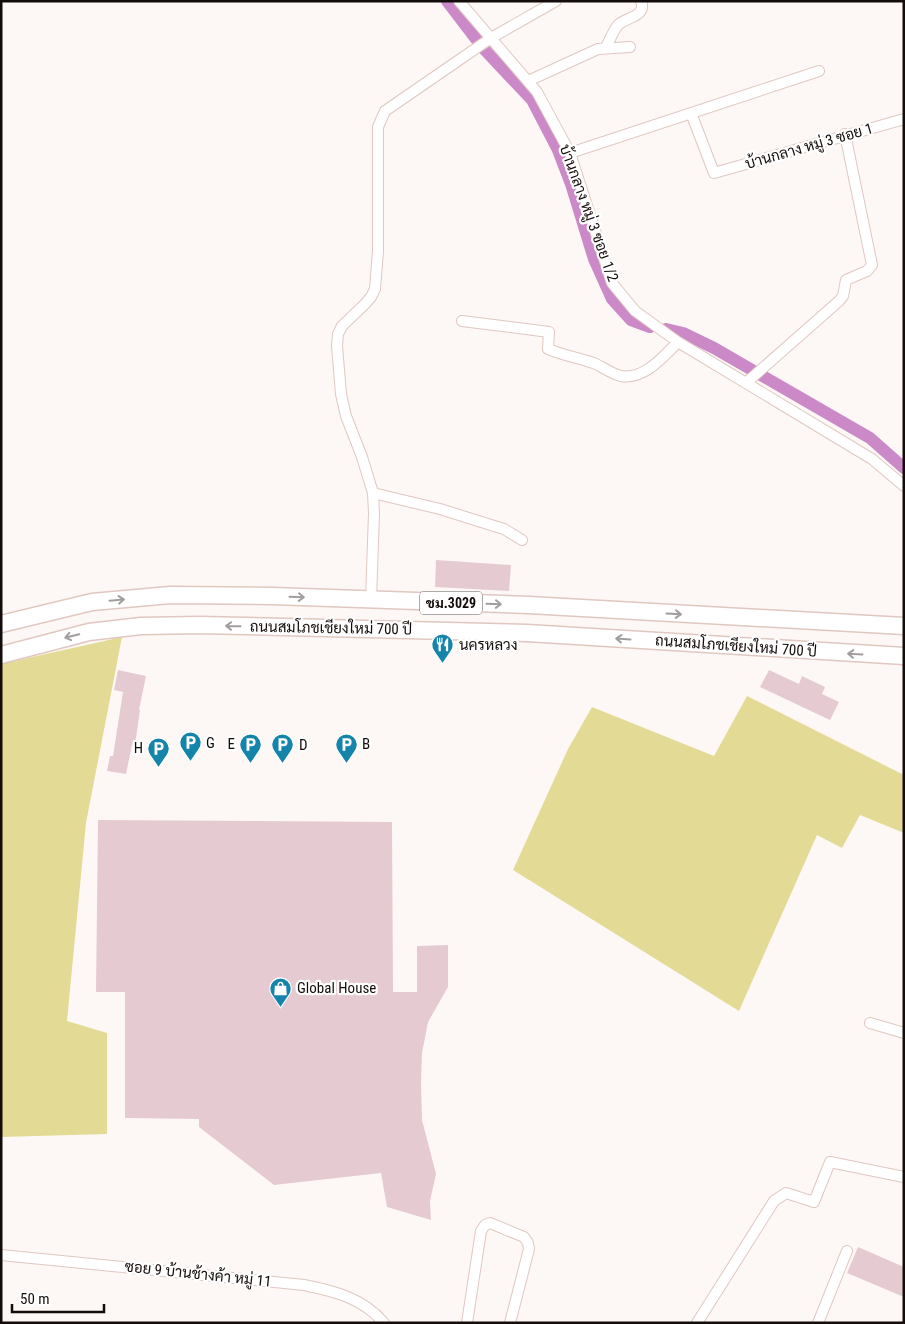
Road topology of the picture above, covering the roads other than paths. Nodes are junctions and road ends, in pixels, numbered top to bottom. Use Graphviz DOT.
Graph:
graph roads {
  1 [pos="459,1"];
  2 [pos="556,1"];
  3 [pos="641,1"];
  4 [pos="491,38"];
  5 [pos="606,47"];
  6 [pos="630,47"];
  7 [pos="819,71"];
  8 [pos="528,80"];
  9 [pos="691,113"];
  10 [pos="904,119"];
  11 [pos="845,134"];
  12 [pos="570,153"];
  13 [pos="462,321"];
  14 [pos="678,342"];
  15 [pos="748,382"];
  16 [pos="904,486"];
  17 [pos="373,493"];
  18 [pos="522,540"];
  19 [pos="371,600"];
  20 [pos="1,624"];
  21 [pos="904,626"];
  22 [pos="1,655"];
  23 [pos="904,656"];
  24 [pos="870,1023"];
  25 [pos="904,1034"];
  26 [pos="904,1178"];
  27 [pos="847,1250"];
  28 [pos="1,1255"];
  29 [pos="384,1323"];
  30 [pos="467,1323"];
  31 [pos="510,1323"];
  32 [pos="697,1323"];
  33 [pos="818,1323"];
  1 -- 4 [label="street, บ้านกลาง หมู่ 3 ซอย 1/2"];
  2 -- 4 [label="street"];
  3 -- 5 [label="street"];
  4 -- 8 [label="street, บ้านกลาง หมู่ 3 ซอย 1/2"];
  4 -- 17 [label="street"];
  5 -- 6 [label="street"];
  5 -- 8 [label="street"];
  7 -- 9 [label="street"];
  8 -- 12 [label="street, บ้านกลาง หมู่ 3 ซอย 1/2"];
  9 -- 11 [label="street, บ้านกลาง หมู่ 3 ซอย 1"];
  9 -- 12 [label="street"];
  10 -- 11 [label="street, บ้านกลาง หมู่ 3 ซอย 1"];
  11 -- 15 [label="street"];
  12 -- 14 [label="street, บ้านกลาง หมู่ 3 ซอย 1/2"];
  13 -- 14 [label="street"];
  14 -- 15 [label="street, บ้านกลาง หมู่ 3 ซอย 1/2"];
  15 -- 16 [label="street, บ้านกลาง หมู่ 3 ซอย 1/2"];
  17 -- 18 [label="street"];
  17 -- 19 [label="street"];
  20 -- 19 [label="main road, ถนนสมโภชเชียงใหม่ 700 ปี / ชม.3029, one-way"];
  19 -- 21 [label="main road, ถนนสมโภชเชียงใหม่ 700 ปี / ชม.3029, one-way"];
  23 -- 22 [label="main road, ถนนสมโภชเชียงใหม่ 700 ปี / ชม.3029, one-way"];
  24 -- 25 [label="street"];
  26 -- 32 [label="street"];
  27 -- 33 [label="street"];
  28 -- 29 [label="street, ซอย 9 บ้านช้างค้า หมู่ 11"];
  30 -- 31 [label="street"];
}
